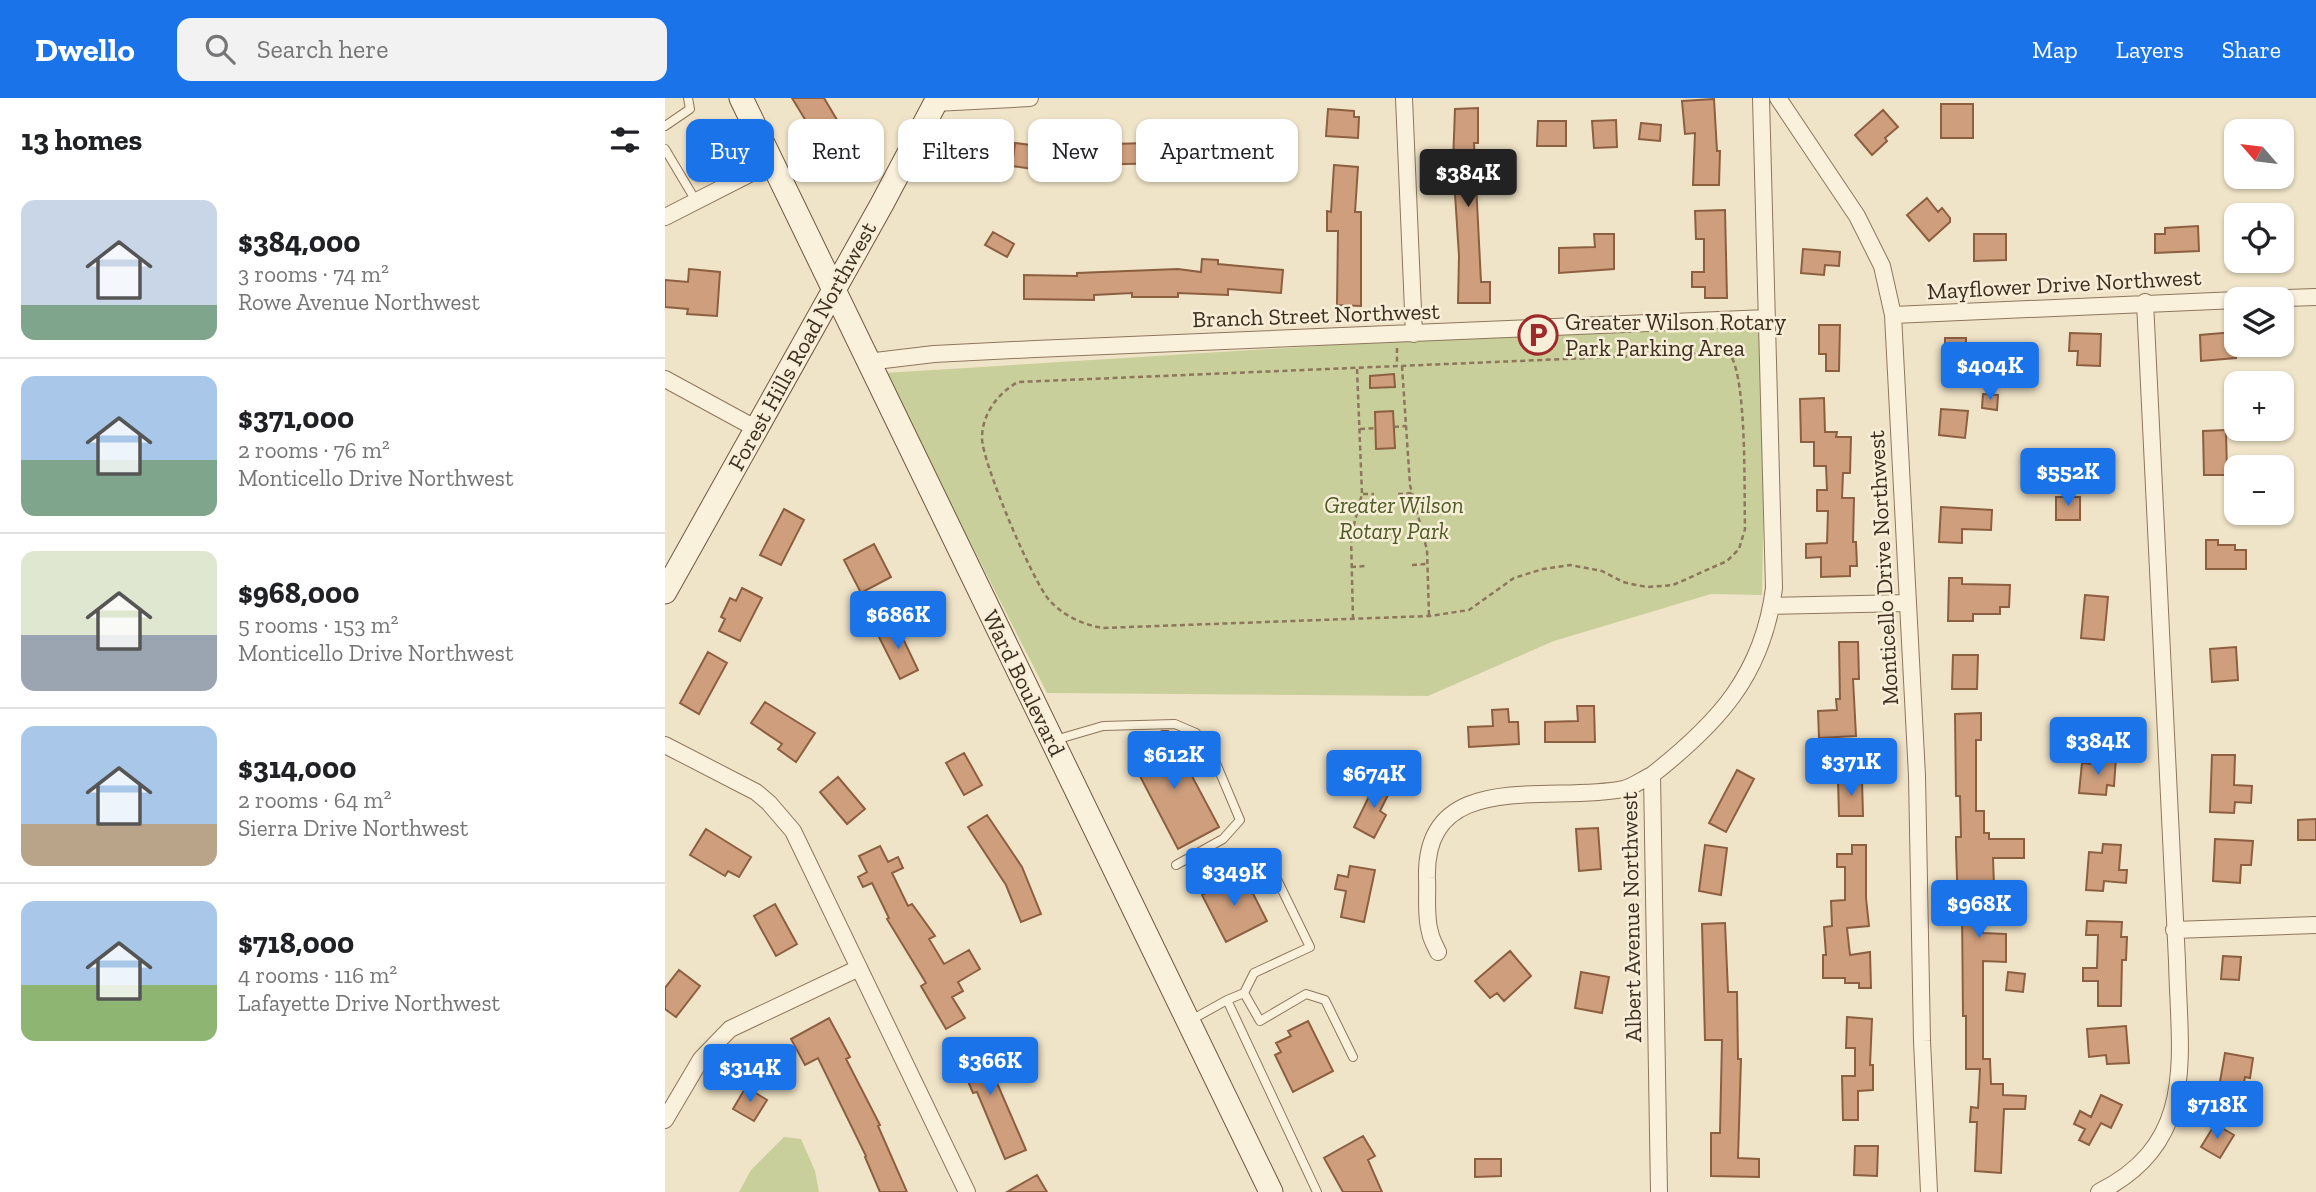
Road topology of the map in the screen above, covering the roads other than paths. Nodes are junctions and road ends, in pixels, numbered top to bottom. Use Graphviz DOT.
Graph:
graph roads {
  1 [pos="688,98"];
  2 [pos="741,98"];
  3 [pos="1030,98"];
  4 [pos="1404,98"];
  5 [pos="1761,98"];
  6 [pos="1778,98"];
  7 [pos="936,101"];
  8 [pos="751,119"];
  9 [pos="665,126"];
  10 [pos="665,149"];
  11 [pos="774,166"];
  12 [pos="733,182"];
  13 [pos="695,201"];
  14 [pos="665,217"];
  15 [pos="833,289"];
  16 [pos="2294,298"];
  17 [pos="2316,298"];
  18 [pos="2224,300"];
  19 [pos="2144,302"];
  20 [pos="1893,315"];
  21 [pos="1767,318"];
  22 [pos="1414,334"];
  23 [pos="867,362"];
  24 [pos="665,379"];
  25 [pos="755,428"];
  26 [pos="665,592"];
  27 [pos="1907,603"];
  28 [pos="1772,606"];
  29 [pos="1052,740"];
  30 [pos="665,745"];
  31 [pos="1652,775"];
  32 [pos="1268,861"];
  33 [pos="1177,865"];
  34 [pos="2316,925"];
  35 [pos="2174,930"];
  36 [pos="1438,952"];
  37 [pos="859,968"];
  38 [pos="1244,993"];
  39 [pos="1227,1000"];
  40 [pos="1188,1021"];
  41 [pos="1353,1057"];
  42 [pos="665,1120"];
  43 [pos="967,1192"];
  44 [pos="1271,1192"];
  45 [pos="1317,1192"];
  46 [pos="1659,1192"];
  47 [pos="1930,1192"];
  48 [pos="2099,1192"];
  1 -- 9 [label="lane"];
  2 -- 8 [label="main road, Ward Boulevard"];
  3 -- 7 [label="street"];
  4 -- 22 [label="street"];
  5 -- 21 [label="street, Albert Avenue Northwest"];
  6 -- 20 [label="street, Monticello Drive Northwest"];
  7 -- 15 [label="main road, Forest Hills Road Northwest"];
  10 -- 13 [label="lane"];
  11 -- 15 [label="main road, Ward Boulevard"];
  12 -- 13 [label="street"];
  13 -- 14 [label="street"];
  15 -- 23 [label="main road, Ward Boulevard"];
  15 -- 25 [label="main road, Forest Hills Road Northwest"];
  16 -- 17 [label="street"];
  18 -- 19 [label="street, Mayflower Drive Northwest"];
  19 -- 20 [label="street, Mayflower Drive Northwest"];
  19 -- 35 [label="street"];
  20 -- 27 [label="street, Monticello Drive Northwest"];
  21 -- 22 [label="street, Branch Street Northwest"];
  21 -- 28 [label="street, Albert Avenue Northwest"];
  22 -- 23 [label="street, Branch Street Northwest"];
  23 -- 29 [label="main road, Ward Boulevard"];
  24 -- 25 [label="street"];
  25 -- 26 [label="main road, Forest Hills Road Northwest"];
  27 -- 28 [label="street"];
  27 -- 47 [label="street, Monticello Drive Northwest"];
  28 -- 31 [label="street, Albert Avenue Northwest"];
  29 -- 33 [label="lane"];
  29 -- 40 [label="main road, Ward Boulevard"];
  30 -- 37 [label="street"];
  31 -- 36 [label="street"];
  31 -- 46 [label="street, Albert Avenue Northwest"];
  32 -- 38 [label="lane"];
  34 -- 35 [label="street"];
  35 -- 48 [label="street"];
  37 -- 42 [label="street"];
  37 -- 43 [label="street"];
  38 -- 39 [label="lane"];
  38 -- 41 [label="lane"];
  39 -- 40 [label="lane"];
  39 -- 45 [label="lane"];
  40 -- 44 [label="main road, Ward Boulevard"];
}
